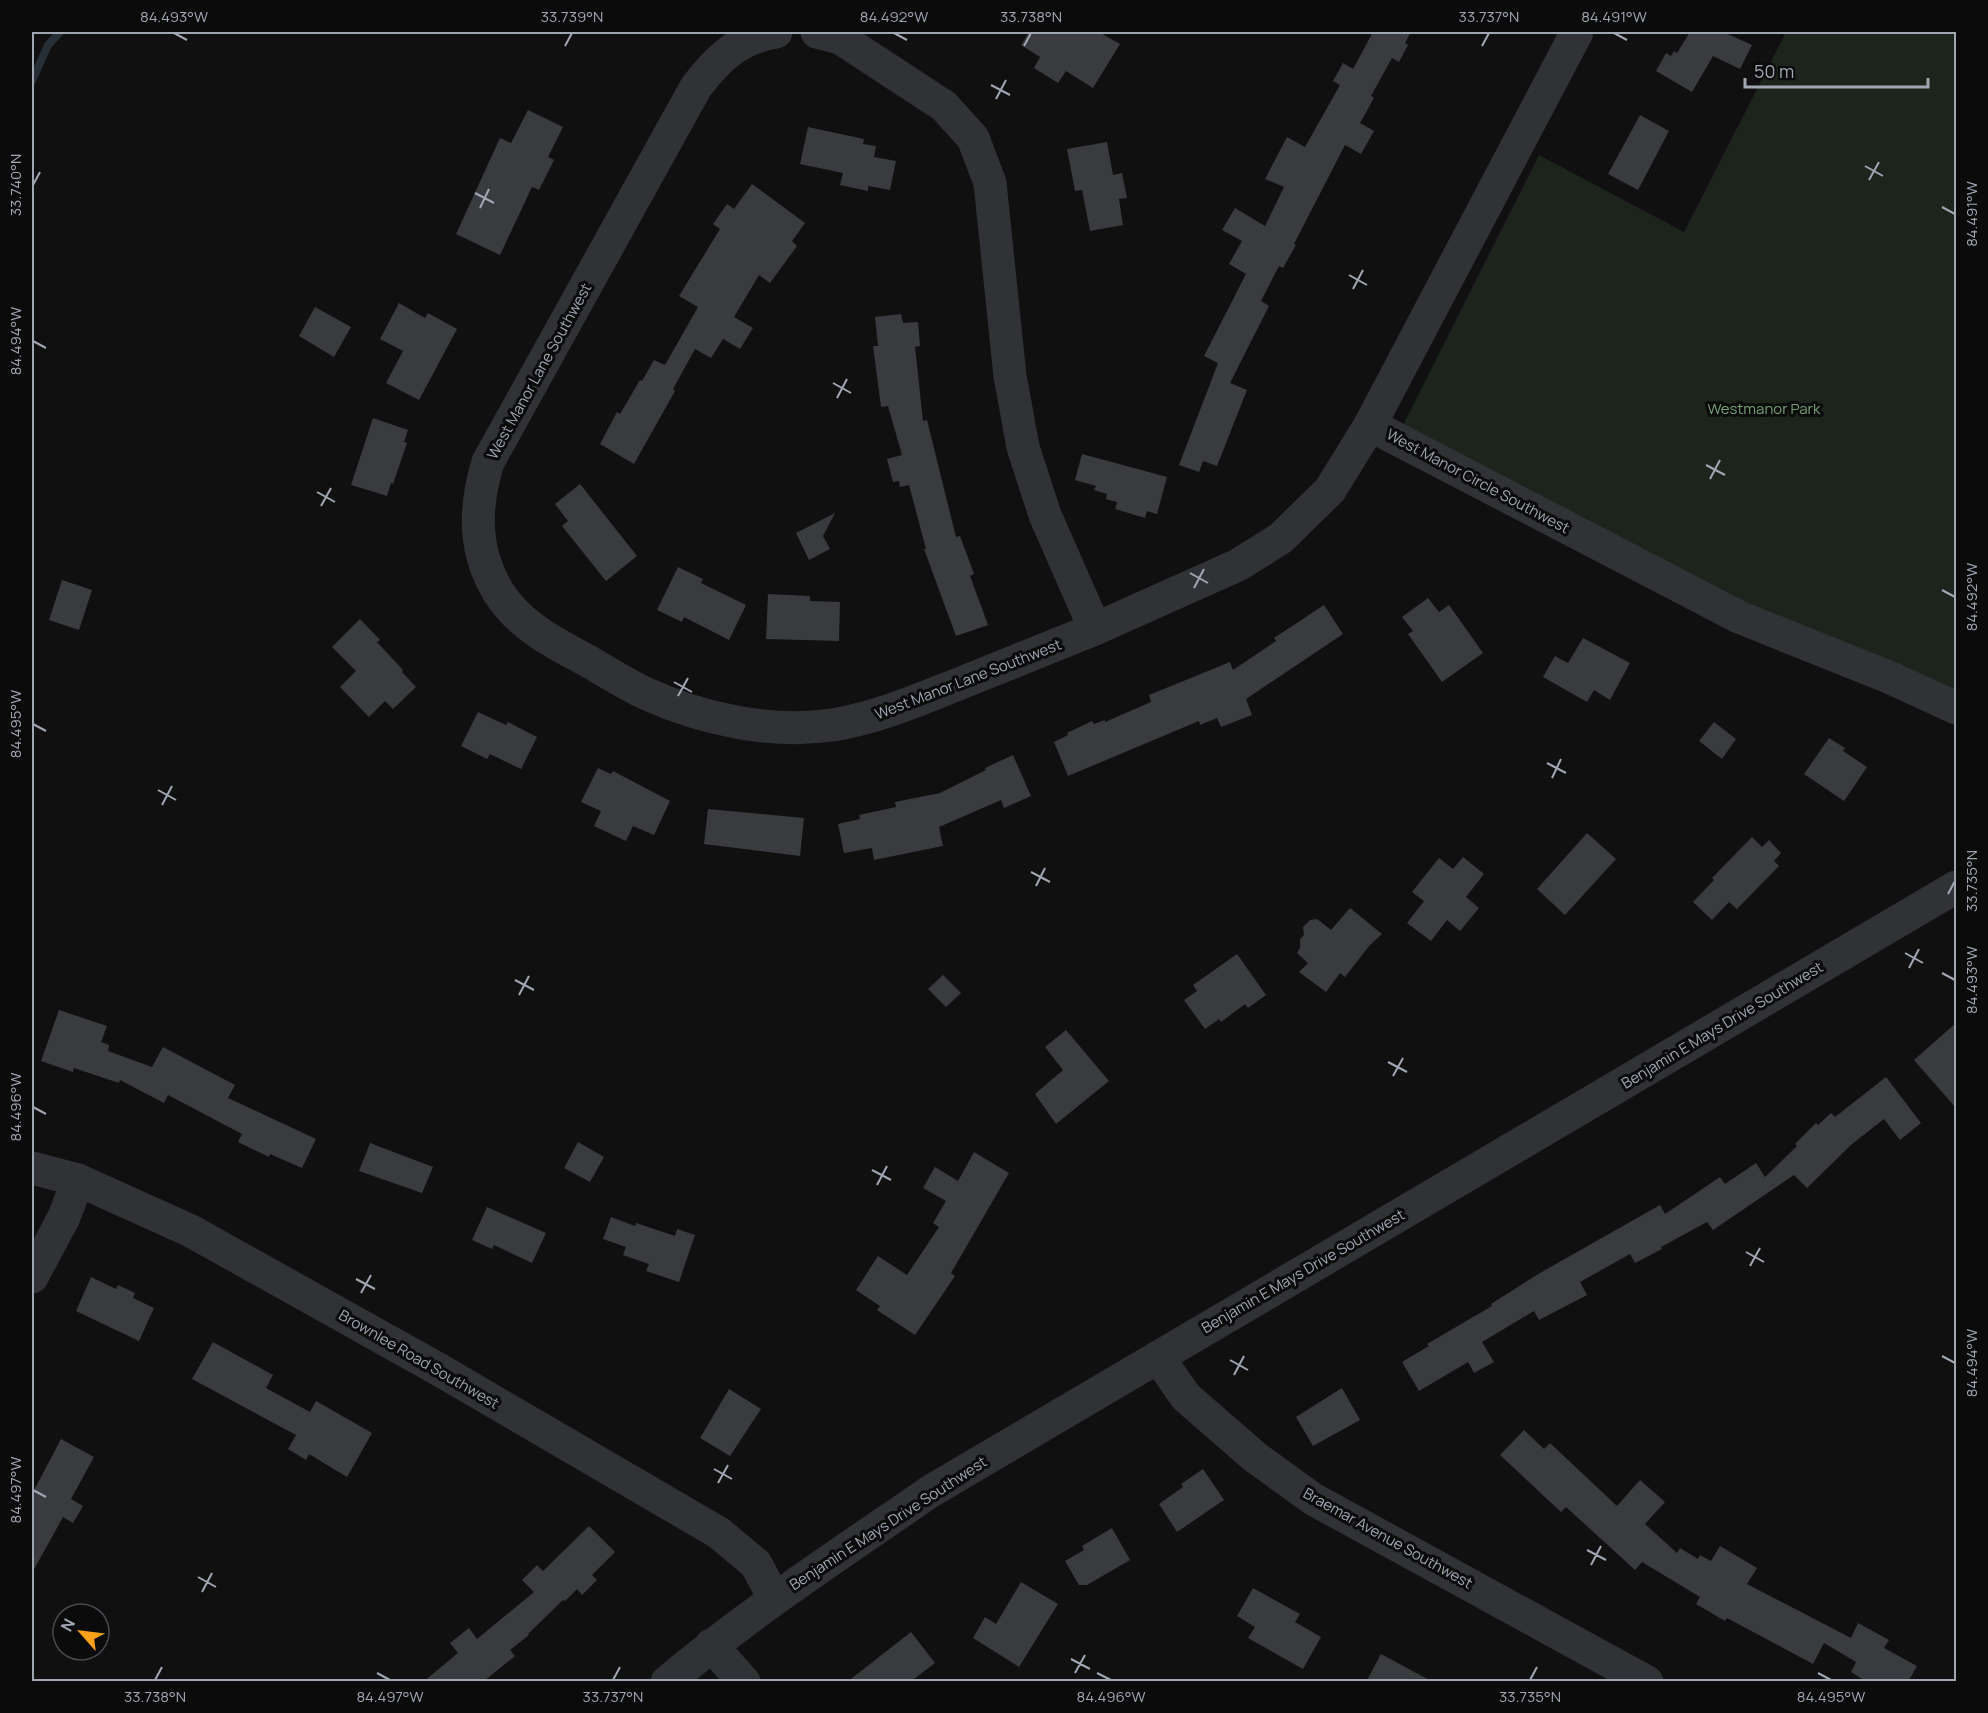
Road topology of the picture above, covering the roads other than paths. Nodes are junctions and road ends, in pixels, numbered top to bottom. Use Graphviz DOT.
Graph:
graph roads {
  1 [pos="776,32"];
  2 [pos="817,32"];
  3 [pos="1577,32"];
  4 [pos="1370,425"];
  5 [pos="1095,629"];
  6 [pos="1956,708"];
  7 [pos="1956,887"];
  8 [pos="32,1168"];
  9 [pos="78,1180"];
  10 [pos="32,1276"];
  11 [pos="1158,1357"];
  12 [pos="774,1598"];
  13 [pos="711,1645"];
  14 [pos="667,1682"];
  15 [pos="744,1682"];
  16 [pos="1647,1682"];
  1 -- 5 [label="street, West Manor Lane Southwest"];
  2 -- 5 [label="street"];
  3 -- 4 [label="street, West Manor Circle Southwest"];
  4 -- 5 [label="street, West Manor Lane Southwest"];
  4 -- 6 [label="street, West Manor Circle Southwest"];
  7 -- 11 [label="street, Benjamin E Mays Drive Southwest"];
  8 -- 9 [label="street, Brownlee Road Southwest"];
  9 -- 10 [label="street"];
  9 -- 12 [label="street, Brownlee Road Southwest"];
  11 -- 12 [label="street, Benjamin E Mays Drive Southwest"];
  11 -- 16 [label="street, Braemar Avenue Southwest"];
  12 -- 13 [label="street, Benjamin E Mays Drive Southwest"];
  13 -- 14 [label="street, Benjamin E Mays Drive Southwest"];
  13 -- 15 [label="street"];
}
